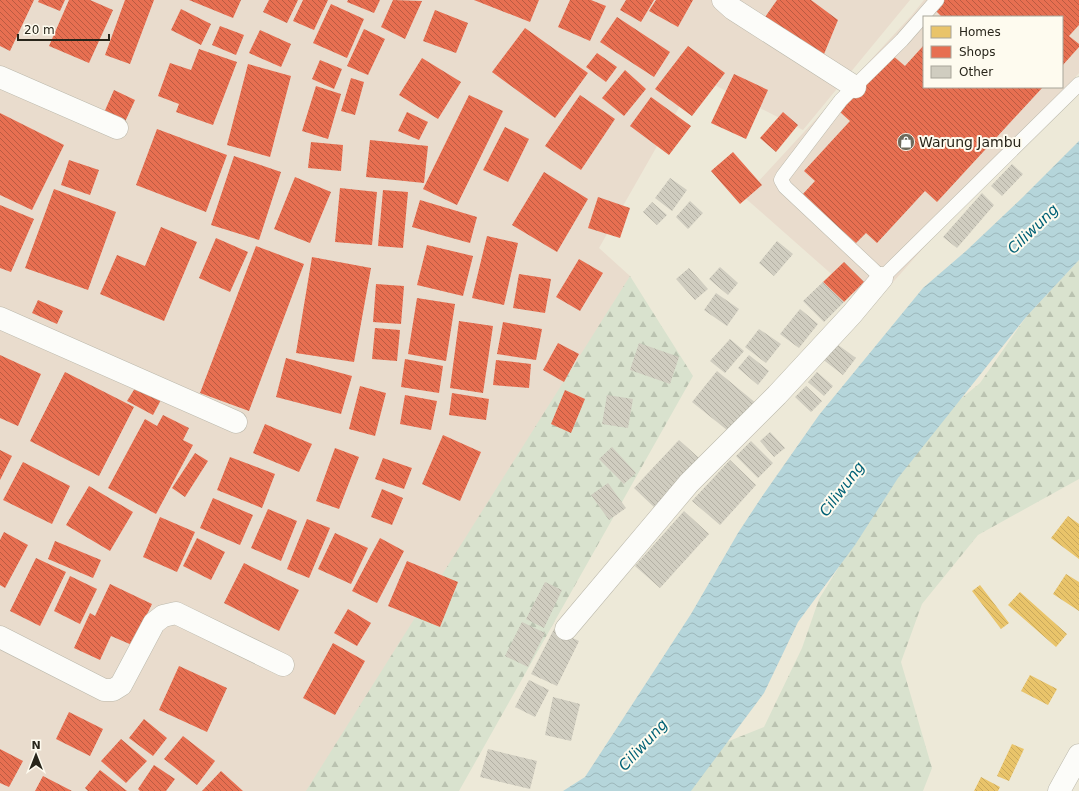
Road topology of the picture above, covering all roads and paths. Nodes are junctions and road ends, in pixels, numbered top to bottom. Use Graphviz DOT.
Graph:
graph roads {
  1 [pos="723,0"];
  2 [pos="937,0"];
  3 [pos="0,77"];
  4 [pos="1079,84"];
  5 [pos="855,86"];
  6 [pos="117,128"];
  7 [pos="882,278"];
  8 [pos="0,318"];
  9 [pos="236,422"];
  10 [pos="566,629"];
  11 [pos="0,637"];
  12 [pos="283,665"];
  13 [pos="1079,755"];
  14 [pos="1059,791"];
  1 -- 5 [label="street"];
  2 -- 5 [label="lane"];
  3 -- 6 [label="street"];
  4 -- 7 [label="lane"];
  5 -- 7 [label="lane"];
  7 -- 10 [label="street"];
  8 -- 9 [label="street"];
  11 -- 12 [label="street"];
  13 -- 14 [label="street"];
}
